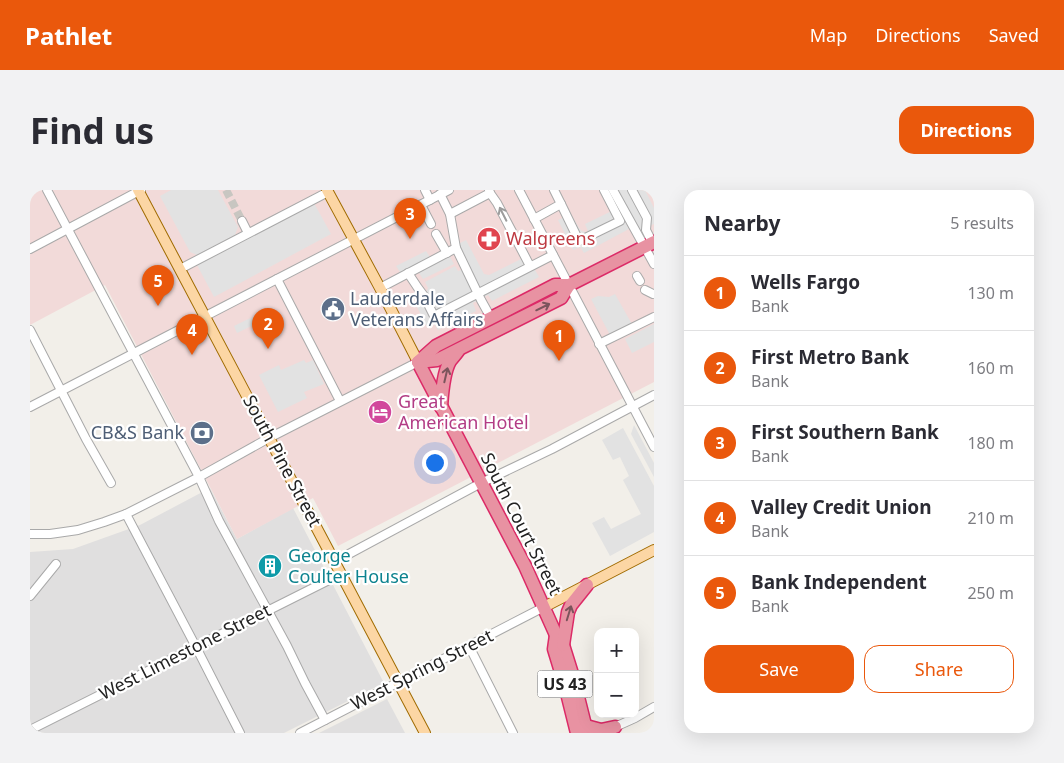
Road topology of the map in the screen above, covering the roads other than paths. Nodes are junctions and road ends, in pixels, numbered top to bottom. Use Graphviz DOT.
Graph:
graph roads {
  1 [pos="47,190"];
  2 [pos="139,190"];
  3 [pos="425,190"];
  4 [pos="449,190"];
  5 [pos="519,190"];
  6 [pos="554,190"];
  7 [pos="604,190"];
  8 [pos="614,190"];
  9 [pos="632,190"];
  10 [pos="328,191"];
  11 [pos="490,192"];
  12 [pos="440,194"];
  13 [pos="430,200"];
  14 [pos="421,204"];
  15 [pos="561,204"];
  16 [pos="450,214"];
  17 [pos="534,219"];
  18 [pos="242,221"];
  19 [pos="431,224"];
  20 [pos="68,230"];
  21 [pos="248,233"];
  22 [pos="436,234"];
  23 [pos="354,239"];
  24 [pos="650,244"];
  25 [pos="456,248"];
  26 [pos="30,249"];
  27 [pos="447,253"];
  28 [pos="553,255"];
  29 [pos="654,264"];
  30 [pos="530,266"];
  31 [pos="180,269"];
  32 [pos="408,273"];
  33 [pos="277,279"];
  34 [pos="569,285"];
  35 [pos="380,288"];
  36 [pos="645,290"];
  37 [pos="478,293"];
  38 [pos="653,294"];
  39 [pos="654,316"];
  40 [pos="205,317"];
  41 [pos="491,318"];
  42 [pos="30,330"];
  43 [pos="599,344"];
  44 [pos="462,348"];
  45 [pos="134,354"];
  46 [pos="418,362"];
  47 [pos="61,391"];
  48 [pos="654,395"];
  49 [pos="340,401"];
  50 [pos="30,407"];
  51 [pos="441,407"];
  52 [pos="632,407"];
  53 [pos="270,438"];
  54 [pos="654,448"];
  55 [pos="198,477"];
  56 [pos="110,483"];
  57 [pos="481,483"];
  58 [pos="126,514"];
  59 [pos="30,534"];
  60 [pos="654,550"];
  61 [pos="334,562"];
  62 [pos="56,564"];
  63 [pos="341,574"];
  64 [pos="587,585"];
  65 [pos="30,596"];
  66 [pos="544,607"];
  67 [pos="268,611"];
  68 [pos="560,640"];
  69 [pos="469,646"];
  70 [pos="196,647"];
  71 [pos="398,682"];
  72 [pos="654,707"];
  73 [pos="326,720"];
  74 [pos="30,730"];
  75 [pos="584,731"];
  76 [pos="614,731"];
  77 [pos="240,733"];
  78 [pos="300,733"];
  79 [pos="425,733"];
  80 [pos="513,733"];
  1 -- 20 [label="street"];
  2 -- 20 [label="street"];
  2 -- 31 [label="main road, South Pine Street"];
  3 -- 13 [label="street"];
  4 -- 12 [label="street"];
  5 -- 17 [label="street"];
  6 -- 15 [label="street"];
  7 -- 15 [label="street"];
  8 -- 24 [label="street"];
  9 -- 24 [label="street"];
  10 -- 21 [label="street"];
  10 -- 23 [label="main road, South Court Street"];
  11 -- 16 [label="street"];
  30 -- 11 [label="street, one-way"];
  12 -- 13 [label="street"];
  12 -- 16 [label="street"];
  13 -- 14 [label="street"];
  14 -- 19 [label="street"];
  14 -- 23 [label="street"];
  15 -- 17 [label="street"];
  16 -- 25 [label="street"];
  17 -- 28 [label="street"];
  18 -- 21 [label="street"];
  20 -- 26 [label="street"];
  20 -- 45 [label="street"];
  21 -- 31 [label="street"];
  22 -- 27 [label="street"];
  23 -- 33 [label="street"];
  23 -- 35 [label="main road, South Court Street"];
  24 -- 29 [label="street"];
  24 -- 34 [label="highway"];
  25 -- 27 [label="street"];
  25 -- 37 [label="street"];
  27 -- 32 [label="street"];
  28 -- 30 [label="street"];
  28 -- 34 [label="street"];
  30 -- 37 [label="street"];
  31 -- 40 [label="main road, South Pine Street"];
  32 -- 35 [label="street"];
  32 -- 37 [label="street"];
  33 -- 40 [label="street"];
  33 -- 49 [label="street"];
  34 -- 41 [label="highway"];
  34 -- 43 [label="street"];
  44 -- 34 [label="highway, one-way"];
  35 -- 46 [label="main road, South Court Street"];
  36 -- 38 [label="street"];
  37 -- 41 [label="street"];
  39 -- 43 [label="street"];
  40 -- 45 [label="street"];
  40 -- 53 [label="main road, South Pine Street"];
  41 -- 46 [label="highway"];
  42 -- 47 [label="street"];
  43 -- 52 [label="street"];
  44 -- 46 [label="highway"];
  51 -- 44 [label="highway, one-way"];
  45 -- 47 [label="street"];
  45 -- 55 [label="street"];
  46 -- 49 [label="street"];
  46 -- 51 [label="highway, South Court Street / US 43"];
  47 -- 50 [label="street"];
  47 -- 56 [label="street"];
  48 -- 52 [label="street"];
  49 -- 53 [label="street"];
  51 -- 57 [label="highway, South Court Street / US 43"];
  52 -- 54 [label="street"];
  52 -- 57 [label="street"];
  53 -- 55 [label="street"];
  53 -- 61 [label="main road, South Pine Street"];
  55 -- 58 [label="street"];
  55 -- 67 [label="street"];
  57 -- 61 [label="street"];
  57 -- 66 [label="highway, South Court Street / US 43"];
  58 -- 59 [label="street"];
  58 -- 70 [label="street"];
  60 -- 64 [label="main road"];
  61 -- 63 [label="main road, South Pine Street"];
  62 -- 65 [label="street"];
  63 -- 67 [label="street, West Limestone Street"];
  63 -- 71 [label="main road, South Pine Street"];
  64 -- 66 [label="main road"];
  68 -- 64 [label="highway, one-way"];
  66 -- 68 [label="highway, South Court Street / US 43"];
  66 -- 69 [label="street, West Spring Street"];
  67 -- 70 [label="street, West Limestone Street"];
  67 -- 73 [label="street"];
  68 -- 75 [label="highway, US 43"];
  69 -- 71 [label="street, West Spring Street"];
  69 -- 80 [label="street"];
  70 -- 74 [label="street, West Limestone Street"];
  70 -- 77 [label="street"];
  71 -- 73 [label="street, West Spring Street"];
  71 -- 79 [label="main road, South Pine Street"];
  72 -- 76 [label="street"];
  73 -- 78 [label="street, West Spring Street"];
  75 -- 76 [label="highway"];
}
